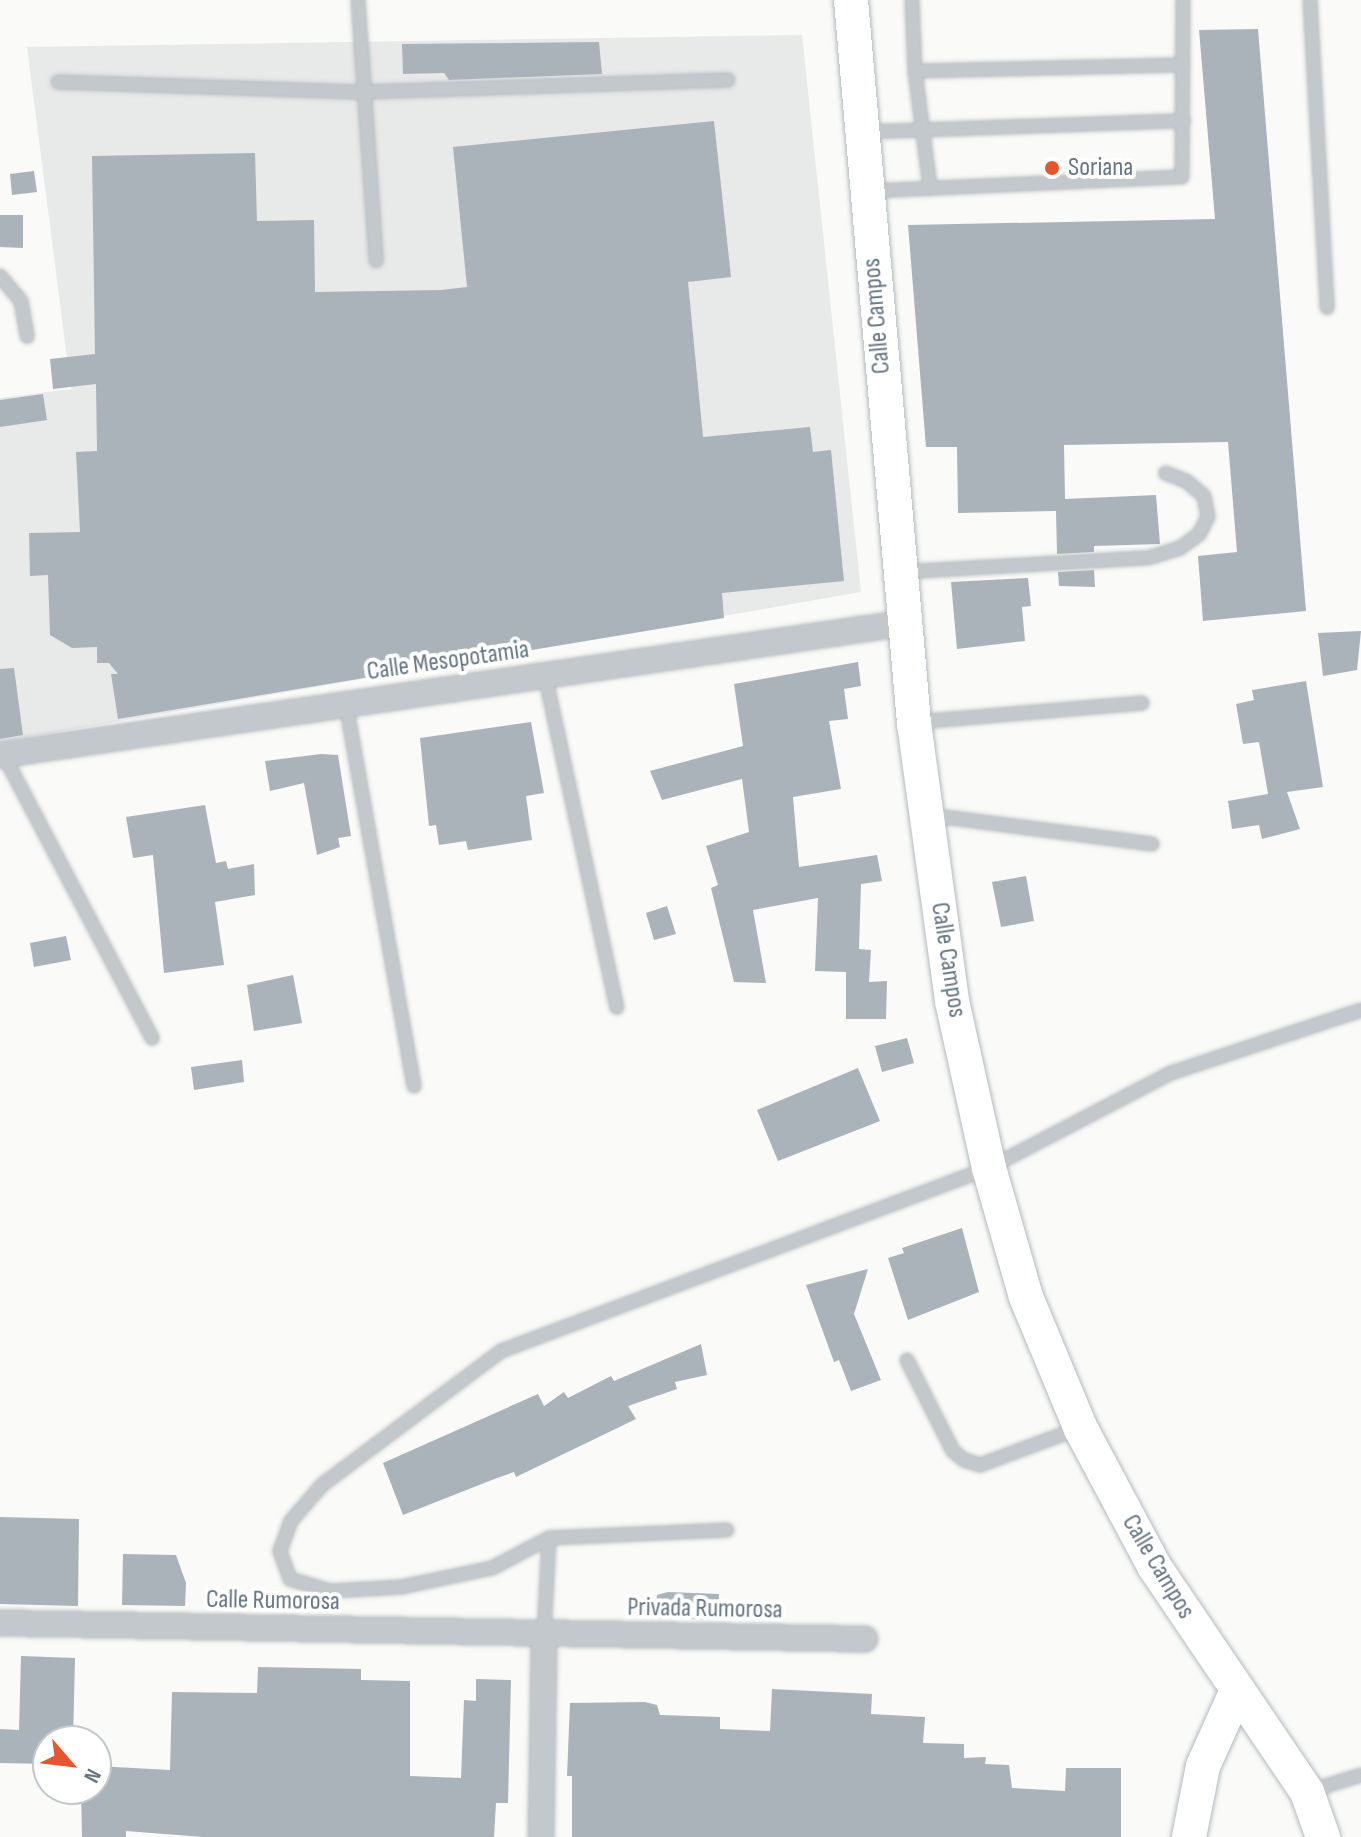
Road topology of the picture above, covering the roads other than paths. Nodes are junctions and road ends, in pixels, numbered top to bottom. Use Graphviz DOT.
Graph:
graph roads {
  1 [pos="358,0"];
  2 [pos="851,0"];
  3 [pos="912,0"];
  4 [pos="1183,0"];
  5 [pos="1310,0"];
  6 [pos="1183,65"];
  7 [pos="915,71"];
  8 [pos="728,80"];
  9 [pos="58,82"];
  10 [pos="364,92"];
  11 [pos="1184,121"];
  12 [pos="921,127"];
  13 [pos="861,132"];
  14 [pos="930,186"];
  15 [pos="865,192"];
  16 [pos="376,260"];
  17 [pos="0,276"];
  18 [pos="1327,308"];
  19 [pos="27,336"];
  20 [pos="1165,473"];
  21 [pos="899,572"];
  22 [pos="905,623"];
  23 [pos="545,675"];
  24 [pos="1142,703"];
  25 [pos="346,704"];
  26 [pos="914,723"];
  27 [pos="2,754"];
  28 [pos="926,815"];
  29 [pos="1152,844"];
  30 [pos="617,1007"];
  31 [pos="1361,1010"];
  32 [pos="152,1038"];
  33 [pos="414,1086"];
  34 [pos="989,1168"];
  35 [pos="907,1360"];
  36 [pos="1081,1429"];
  37 [pos="727,1530"];
  38 [pos="549,1538"];
  39 [pos="0,1623"];
  40 [pos="544,1635"];
  41 [pos="865,1639"];
  42 [pos="1236,1693"];
  43 [pos="1361,1775"];
  44 [pos="1307,1792"];
  45 [pos="541,1837"];
  46 [pos="1189,1837"];
  47 [pos="1323,1837"];
  1 -- 10 [label="lane"];
  2 -- 13 [label="street, Calle Campos"];
  3 -- 7 [label="lane"];
  4 -- 6 [label="lane"];
  5 -- 18 [label="lane"];
  6 -- 7 [label="lane"];
  6 -- 11 [label="lane"];
  7 -- 12 [label="lane"];
  8 -- 10 [label="lane"];
  9 -- 10 [label="lane"];
  10 -- 16 [label="lane"];
  11 -- 12 [label="lane"];
  11 -- 14 [label="lane"];
  12 -- 13 [label="lane"];
  12 -- 14 [label="lane"];
  13 -- 15 [label="street, Calle Campos"];
  14 -- 15 [label="lane"];
  15 -- 21 [label="street, Calle Campos"];
  17 -- 19 [label="lane"];
  20 -- 21 [label="lane"];
  21 -- 22 [label="street, Calle Campos"];
  22 -- 23 [label="street, Calle Mesopotamia"];
  22 -- 26 [label="street, Calle Campos"];
  23 -- 25 [label="street, Calle Mesopotamia"];
  23 -- 30 [label="lane"];
  24 -- 26 [label="lane"];
  25 -- 27 [label="street, Calle Mesopotamia"];
  25 -- 33 [label="lane"];
  26 -- 28 [label="street, Calle Campos"];
  27 -- 32 [label="lane"];
  28 -- 29 [label="lane"];
  28 -- 34 [label="street, Calle Campos"];
  31 -- 34 [label="lane"];
  34 -- 36 [label="street, Calle Campos"];
  34 -- 38 [label="lane"];
  35 -- 36 [label="lane"];
  36 -- 42 [label="street, Calle Campos"];
  37 -- 38 [label="lane"];
  38 -- 40 [label="lane"];
  39 -- 40 [label="street, Calle Rumorosa"];
  40 -- 41 [label="street, Privada Rumorosa"];
  40 -- 45 [label="street"];
  42 -- 44 [label="street, Calle Campos"];
  42 -- 46 [label="street"];
  43 -- 44 [label="lane"];
  44 -- 47 [label="street, Calle Campos"];
}
